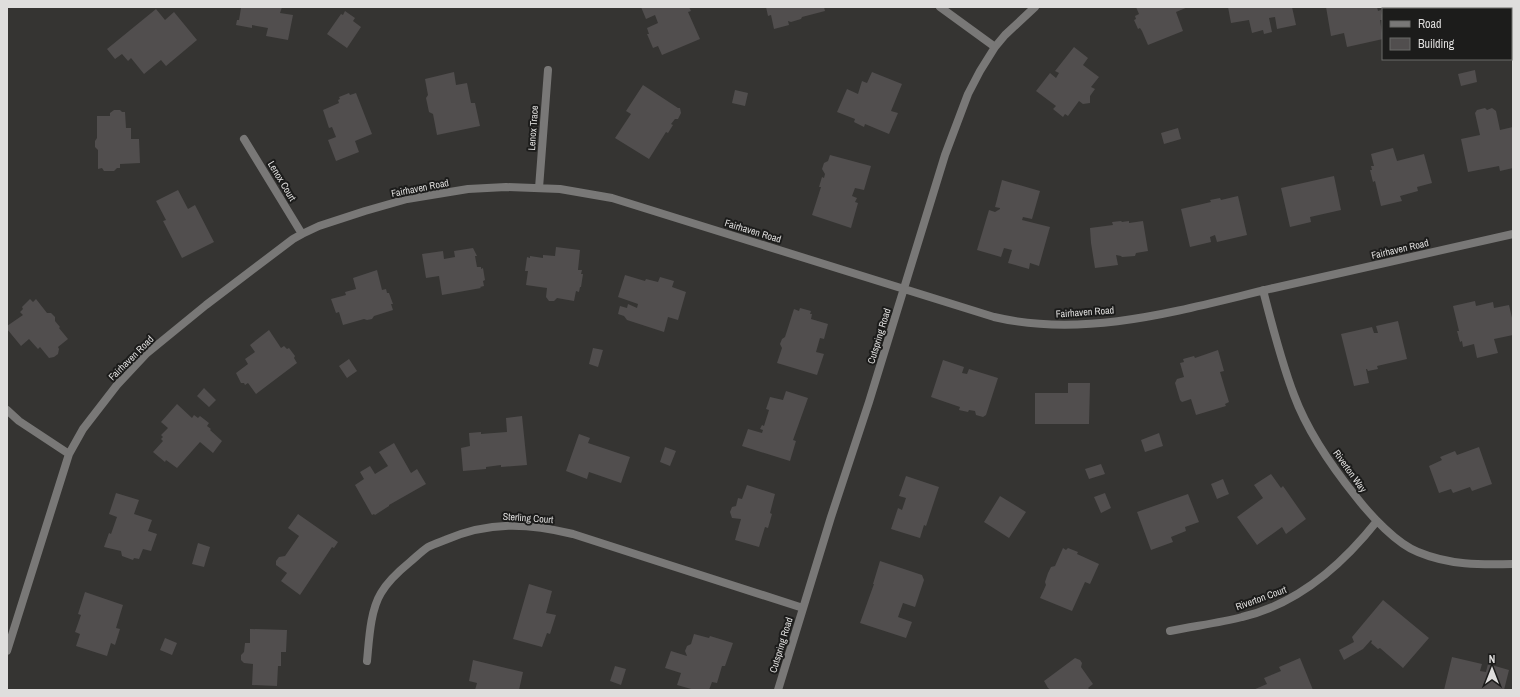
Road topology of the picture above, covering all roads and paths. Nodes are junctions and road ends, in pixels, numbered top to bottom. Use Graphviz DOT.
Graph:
graph roads {
  1 [pos="940,7"];
  2 [pos="1035,7"];
  3 [pos="995,47"];
  4 [pos="548,70"];
  5 [pos="244,139"];
  6 [pos="539,188"];
  7 [pos="302,234"];
  8 [pos="1513,234"];
  9 [pos="903,289"];
  10 [pos="1263,290"];
  11 [pos="7,410"];
  12 [pos="69,454"];
  13 [pos="1377,522"];
  14 [pos="1513,564"];
  15 [pos="803,608"];
  16 [pos="1170,631"];
  17 [pos="7,651"];
  18 [pos="367,661"];
  19 [pos="778,690"];
  1 -- 3 [label="street"];
  2 -- 3 [label="street, Cutspring Road"];
  3 -- 9 [label="street, Cutspring Road"];
  4 -- 6 [label="street, Lenox Trace"];
  5 -- 7 [label="street, Lenox Court"];
  6 -- 7 [label="street, Fairhaven Road"];
  6 -- 9 [label="street, Fairhaven Road"];
  7 -- 12 [label="street, Fairhaven Road"];
  8 -- 10 [label="street, Fairhaven Road"];
  9 -- 10 [label="street, Fairhaven Road"];
  9 -- 15 [label="street, Cutspring Road"];
  10 -- 13 [label="street, Riverton Way"];
  11 -- 12 [label="street"];
  12 -- 17 [label="street, Fairhaven Road"];
  13 -- 14 [label="street, Riverton Way"];
  13 -- 16 [label="street, Riverton Court"];
  15 -- 18 [label="street, Sterling Court"];
  15 -- 19 [label="street, Cutspring Road"];
}
